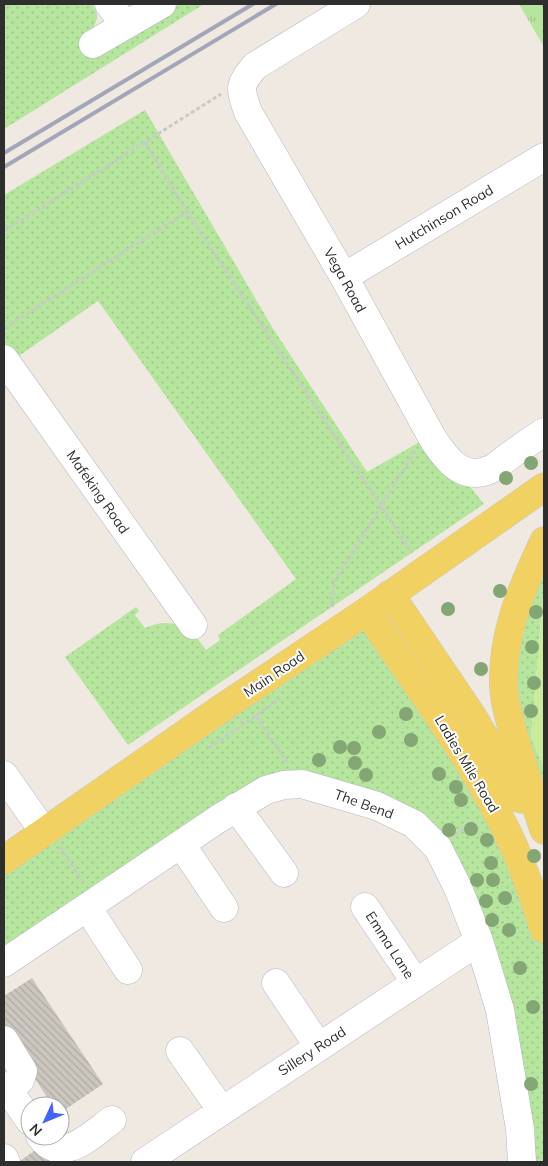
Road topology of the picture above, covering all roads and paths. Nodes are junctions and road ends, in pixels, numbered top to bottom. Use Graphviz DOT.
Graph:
graph roads {
  1 [pos="109,4"];
  2 [pos="162,4"];
  3 [pos="356,4"];
  4 [pos="125,25"];
  5 [pos="93,44"];
  6 [pos="244,79"];
  7 [pos="145,142"];
  8 [pos="544,157"];
  9 [pos="187,212"];
  10 [pos="4,232"];
  11 [pos="344,277"];
  12 [pos="4,328"];
  13 [pos="4,359"];
  14 [pos="544,432"];
  15 [pos="433,438"];
  16 [pos="544,487"];
  17 [pos="382,507"];
  18 [pos="544,541"];
  19 [pos="414,555"];
  20 [pos="390,594"];
  21 [pos="334,609"];
  22 [pos="367,611"];
  23 [pos="193,624"];
  24 [pos="256,716"];
  25 [pos="4,775"];
  26 [pos="302,784"];
  27 [pos="236,807"];
  28 [pos="482,814"];
  29 [pos="544,830"];
  30 [pos="52,839"];
  31 [pos="181,844"];
  32 [pos="544,844"];
  33 [pos="438,848"];
  34 [pos="4,860"];
  35 [pos="284,873"];
  36 [pos="365,907"];
  37 [pos="224,908"];
  38 [pos="93,910"];
  39 [pos="544,929"];
  40 [pos="479,941"];
  41 [pos="4,963"];
  42 [pos="128,970"];
  43 [pos="276,983"];
  44 [pos="416,983"];
  45 [pos="4,1040"];
  46 [pos="319,1047"];
  47 [pos="180,1050"];
  48 [pos="6,1090"];
  49 [pos="20,1108"];
  50 [pos="222,1111"];
  51 [pos="112,1120"];
  52 [pos="48,1146"];
  53 [pos="4,1158"];
  54 [pos="6,1162"];
  55 [pos="145,1162"];
  56 [pos="522,1162"];
  1 -- 4 [label="street"];
  2 -- 4 [label="street"];
  3 -- 6 [label="street"];
  4 -- 5 [label="street"];
  6 -- 7 [label="path"];
  6 -- 11 [label="street, Vega Road"];
  7 -- 9 [label="path"];
  7 -- 10 [label="path"];
  8 -- 11 [label="street, Hutchinson Road"];
  9 -- 12 [label="path"];
  9 -- 17 [label="path"];
  11 -- 15 [label="street, Vega Road"];
  13 -- 23 [label="street, Mafeking Road"];
  14 -- 15 [label="street, Vega Road"];
  15 -- 17 [label="path"];
  16 -- 20 [label="main road, Main Road"];
  17 -- 19 [label="path"];
  17 -- 21 [label="path"];
  18 -- 29 [label="main road"];
  20 -- 22 [label="main road, Main Road"];
  20 -- 32 [label="main road, Ladies Mile Road"];
  22 -- 30 [label="main road, Main Road"];
  22 -- 39 [label="main road, Ladies Mile Road"];
  24 -- 26 [label="path"];
  25 -- 30 [label="street"];
  26 -- 27 [label="street, The Bend"];
  26 -- 33 [label="street, The Bend"];
  27 -- 31 [label="street, The Bend"];
  27 -- 35 [label="street"];
  28 -- 33 [label="path"];
  30 -- 34 [label="main road, Main Road"];
  30 -- 38 [label="path"];
  31 -- 37 [label="street"];
  31 -- 38 [label="street, The Bend"];
  33 -- 40 [label="street, The Bend"];
  36 -- 44 [label="street, Emma Lane"];
  38 -- 41 [label="street, The Bend"];
  38 -- 42 [label="street"];
  40 -- 44 [label="street, Sillery Road"];
  40 -- 56 [label="street, The Bend"];
  43 -- 46 [label="street"];
  44 -- 46 [label="street, Sillery Road"];
  45 -- 48 [label="street"];
  46 -- 50 [label="street, Sillery Road"];
  47 -- 50 [label="street"];
  48 -- 49 [label="street"];
  50 -- 55 [label="street, Sillery Road"];
  51 -- 52 [label="street"];
  53 -- 54 [label="street"];
}
